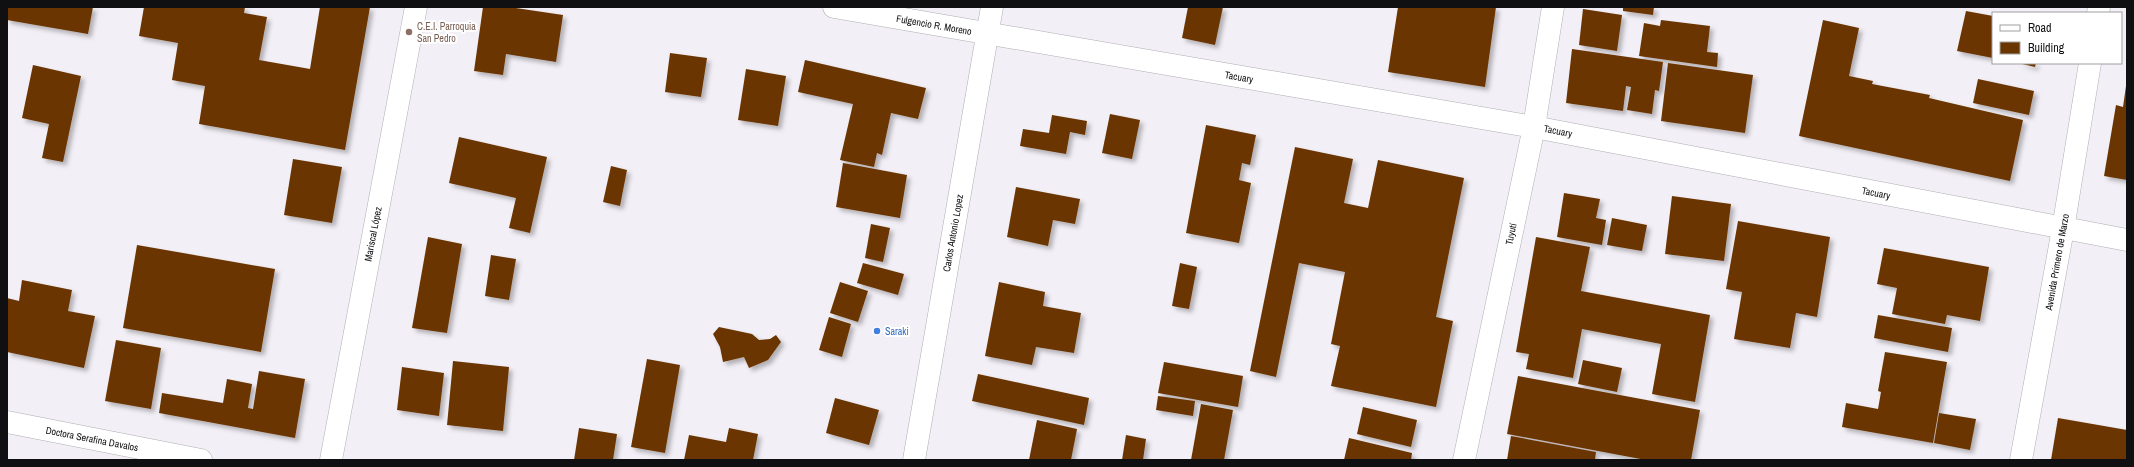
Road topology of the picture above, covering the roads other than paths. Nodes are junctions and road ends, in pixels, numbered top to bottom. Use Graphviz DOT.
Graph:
graph roads {
  1 [pos="416,7"];
  2 [pos="834,7"];
  3 [pos="992,7"];
  4 [pos="1553,7"];
  5 [pos="987,34"];
  6 [pos="2090,64"];
  7 [pos="1534,127"];
  8 [pos="2063,229"];
  9 [pos="2127,240"];
  10 [pos="7,422"];
  11 [pos="201,460"];
  12 [pos="331,460"];
  13 [pos="914,460"];
  14 [pos="1464,460"];
  15 [pos="2022,460"];
  1 -- 12 [label="street, Mariscal López"];
  2 -- 5 [label="street, Fulgencio R. Moreno"];
  3 -- 5 [label="street, Carlos Antonio Lopez"];
  4 -- 7 [label="street, Tuyutí"];
  5 -- 7 [label="street, Tacuary"];
  5 -- 13 [label="street, Carlos Antonio Lopez"];
  6 -- 8 [label="street, Avenida Primero de Marzo"];
  7 -- 8 [label="street, Tacuary"];
  7 -- 14 [label="street, Tuyutí"];
  8 -- 9 [label="street, Tacuary"];
  8 -- 15 [label="street, Avenida Primero de Marzo"];
  10 -- 11 [label="street, Doctora Serafina Davalos"];
}
